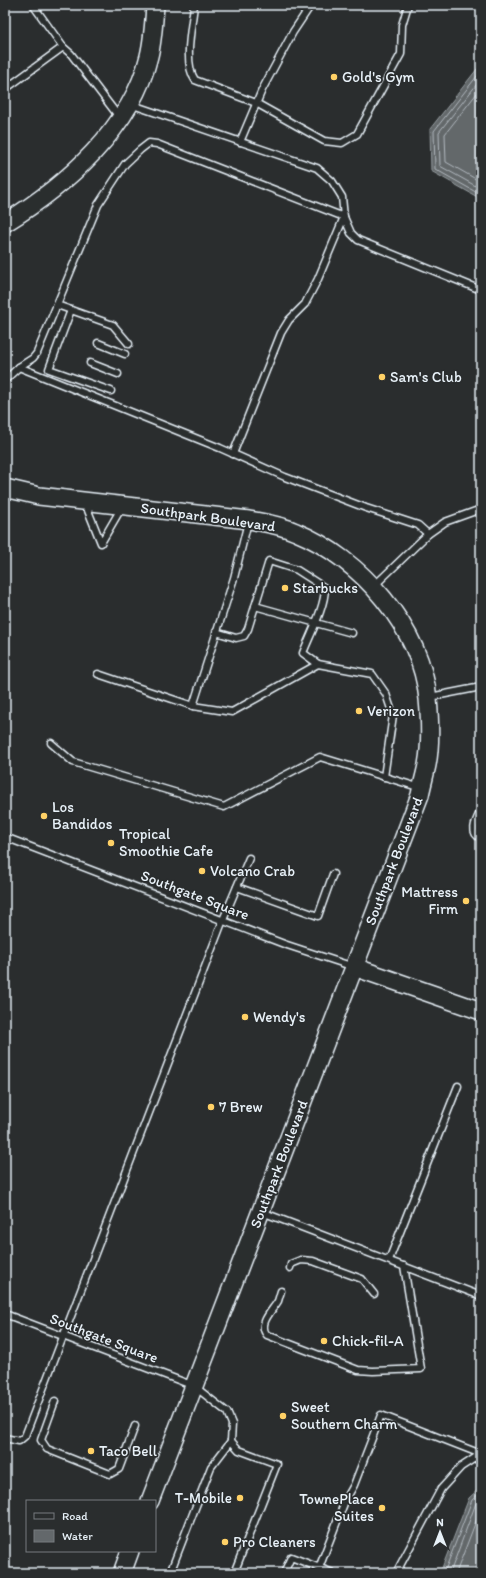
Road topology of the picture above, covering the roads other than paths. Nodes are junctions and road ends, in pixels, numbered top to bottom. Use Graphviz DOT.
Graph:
graph roads {
  1 [pos="33,5"];
  2 [pos="155,5"];
  3 [pos="194,5"];
  4 [pos="311,5"];
  5 [pos="408,5"];
  6 [pos="63,47"];
  7 [pos="5,94"];
  8 [pos="256,103"];
  9 [pos="130,104"];
  10 [pos="120,118"];
  11 [pos="240,142"];
  12 [pos="344,217"];
  13 [pos="5,223"];
  14 [pos="481,290"];
  15 [pos="57,305"];
  16 [pos="71,310"];
  17 [pos="64,329"];
  18 [pos="71,332"];
  19 [pos="98,343"];
  20 [pos="129,344"];
  21 [pos="56,350"];
  22 [pos="63,353"];
  23 [pos="125,354"];
  24 [pos="90,363"];
  25 [pos="19,367"];
  26 [pos="118,374"];
  27 [pos="5,380"];
  28 [pos="111,391"];
  29 [pos="234,454"];
  30 [pos="5,488"];
  31 [pos="84,502"];
  32 [pos="122,506"];
  33 [pos="481,509"];
  34 [pos="249,520"];
  35 [pos="428,534"];
  36 [pos="373,588"];
  37 [pos="255,606"];
  38 [pos="316,622"];
  39 [pos="216,632"];
  40 [pos="352,632"];
  41 [pos="318,664"];
  42 [pos="98,674"];
  43 [pos="481,687"];
  44 [pos="428,698"];
  45 [pos="194,706"];
  46 [pos="51,743"];
  47 [pos="384,777"];
  48 [pos="421,788"];
  49 [pos="481,810"];
  50 [pos="5,836"];
  51 [pos="481,838"];
  52 [pos="249,858"];
  53 [pos="333,874"];
  54 [pos="237,887"];
  55 [pos="223,920"];
  56 [pos="354,967"];
  57 [pos="481,1011"];
  58 [pos="458,1086"];
  59 [pos="261,1212"];
  60 [pos="389,1260"];
  61 [pos="404,1266"];
  62 [pos="290,1268"];
  63 [pos="281,1291"];
  64 [pos="374,1294"];
  65 [pos="481,1296"];
  66 [pos="5,1314"];
  67 [pos="64,1337"];
  68 [pos="194,1386"];
  69 [pos="55,1401"];
  70 [pos="134,1426"];
  71 [pos="5,1438"];
  72 [pos="231,1441"];
  73 [pos="150,1500"];
  74 [pos="130,1552"];
  75 [pos="319,1568"];
  76 [pos="122,1573"];
  77 [pos="170,1573"];
  78 [pos="234,1573"];
  79 [pos="284,1573"];
  80 [pos="333,1573"];
  81 [pos="396,1573"];
  1 -- 6 [label="lane"];
  2 -- 9 [label="street"];
  3 -- 8 [label="lane"];
  4 -- 8 [label="lane"];
  5 -- 8 [label="lane"];
  6 -- 7 [label="lane"];
  6 -- 10 [label="lane"];
  8 -- 11 [label="lane"];
  9 -- 10 [label="street"];
  9 -- 11 [label="lane"];
  10 -- 13 [label="street"];
  11 -- 12 [label="lane"];
  12 -- 14 [label="lane"];
  12 -- 15 [label="lane"];
  12 -- 29 [label="lane"];
  15 -- 16 [label="lane"];
  15 -- 25 [label="lane"];
  16 -- 17 [label="lane"];
  16 -- 20 [label="lane"];
  17 -- 18 [label="lane"];
  17 -- 21 [label="lane"];
  19 -- 23 [label="lane"];
  21 -- 22 [label="lane"];
  21 -- 28 [label="lane"];
  24 -- 26 [label="lane"];
  25 -- 27 [label="lane"];
  25 -- 29 [label="lane"];
  29 -- 35 [label="lane"];
  30 -- 31 [label="street, Southpark Boulevard"];
  31 -- 32 [label="street, Southpark Boulevard"];
  31 -- 32 [label="lane"];
  32 -- 34 [label="street, Southpark Boulevard"];
  33 -- 35 [label="lane"];
  34 -- 36 [label="street, Southpark Boulevard"];
  34 -- 39 [label="lane"];
  35 -- 36 [label="lane"];
  36 -- 44 [label="street, Southpark Boulevard"];
  37 -- 38 [label="lane"];
  37 -- 38 [label="lane"];
  37 -- 39 [label="lane"];
  38 -- 40 [label="lane"];
  38 -- 41 [label="lane"];
  39 -- 45 [label="lane"];
  41 -- 45 [label="lane"];
  41 -- 47 [label="lane"];
  42 -- 45 [label="lane"];
  43 -- 44 [label="lane"];
  44 -- 48 [label="street, Southpark Boulevard"];
  46 -- 47 [label="lane"];
  47 -- 48 [label="lane"];
  48 -- 56 [label="street, Southpark Boulevard"];
  49 -- 51 [label="lane"];
  50 -- 55 [label="lane, Southgate Square"];
  52 -- 54 [label="lane"];
  53 -- 54 [label="lane"];
  54 -- 55 [label="lane"];
  55 -- 56 [label="lane, Southgate Square"];
  55 -- 67 [label="lane"];
  56 -- 57 [label="street"];
  56 -- 59 [label="street, Southpark Boulevard"];
  58 -- 60 [label="lane"];
  59 -- 60 [label="lane"];
  59 -- 68 [label="street, Southpark Boulevard"];
  60 -- 61 [label="lane"];
  61 -- 63 [label="lane"];
  61 -- 65 [label="lane"];
  62 -- 64 [label="lane"];
  66 -- 67 [label="lane, Southgate Square"];
  67 -- 68 [label="lane, Southgate Square"];
  67 -- 71 [label="lane"];
  68 -- 72 [label="lane, Southgate Square"];
  68 -- 73 [label="street, Southpark Boulevard"];
  69 -- 70 [label="lane"];
  72 -- 77 [label="lane"];
  72 -- 78 [label="lane"];
  74 -- 76 [label="street"];
  75 -- 79 [label="lane"];
  75 -- 80 [label="lane"];
  75 -- 81 [label="lane"];
}
